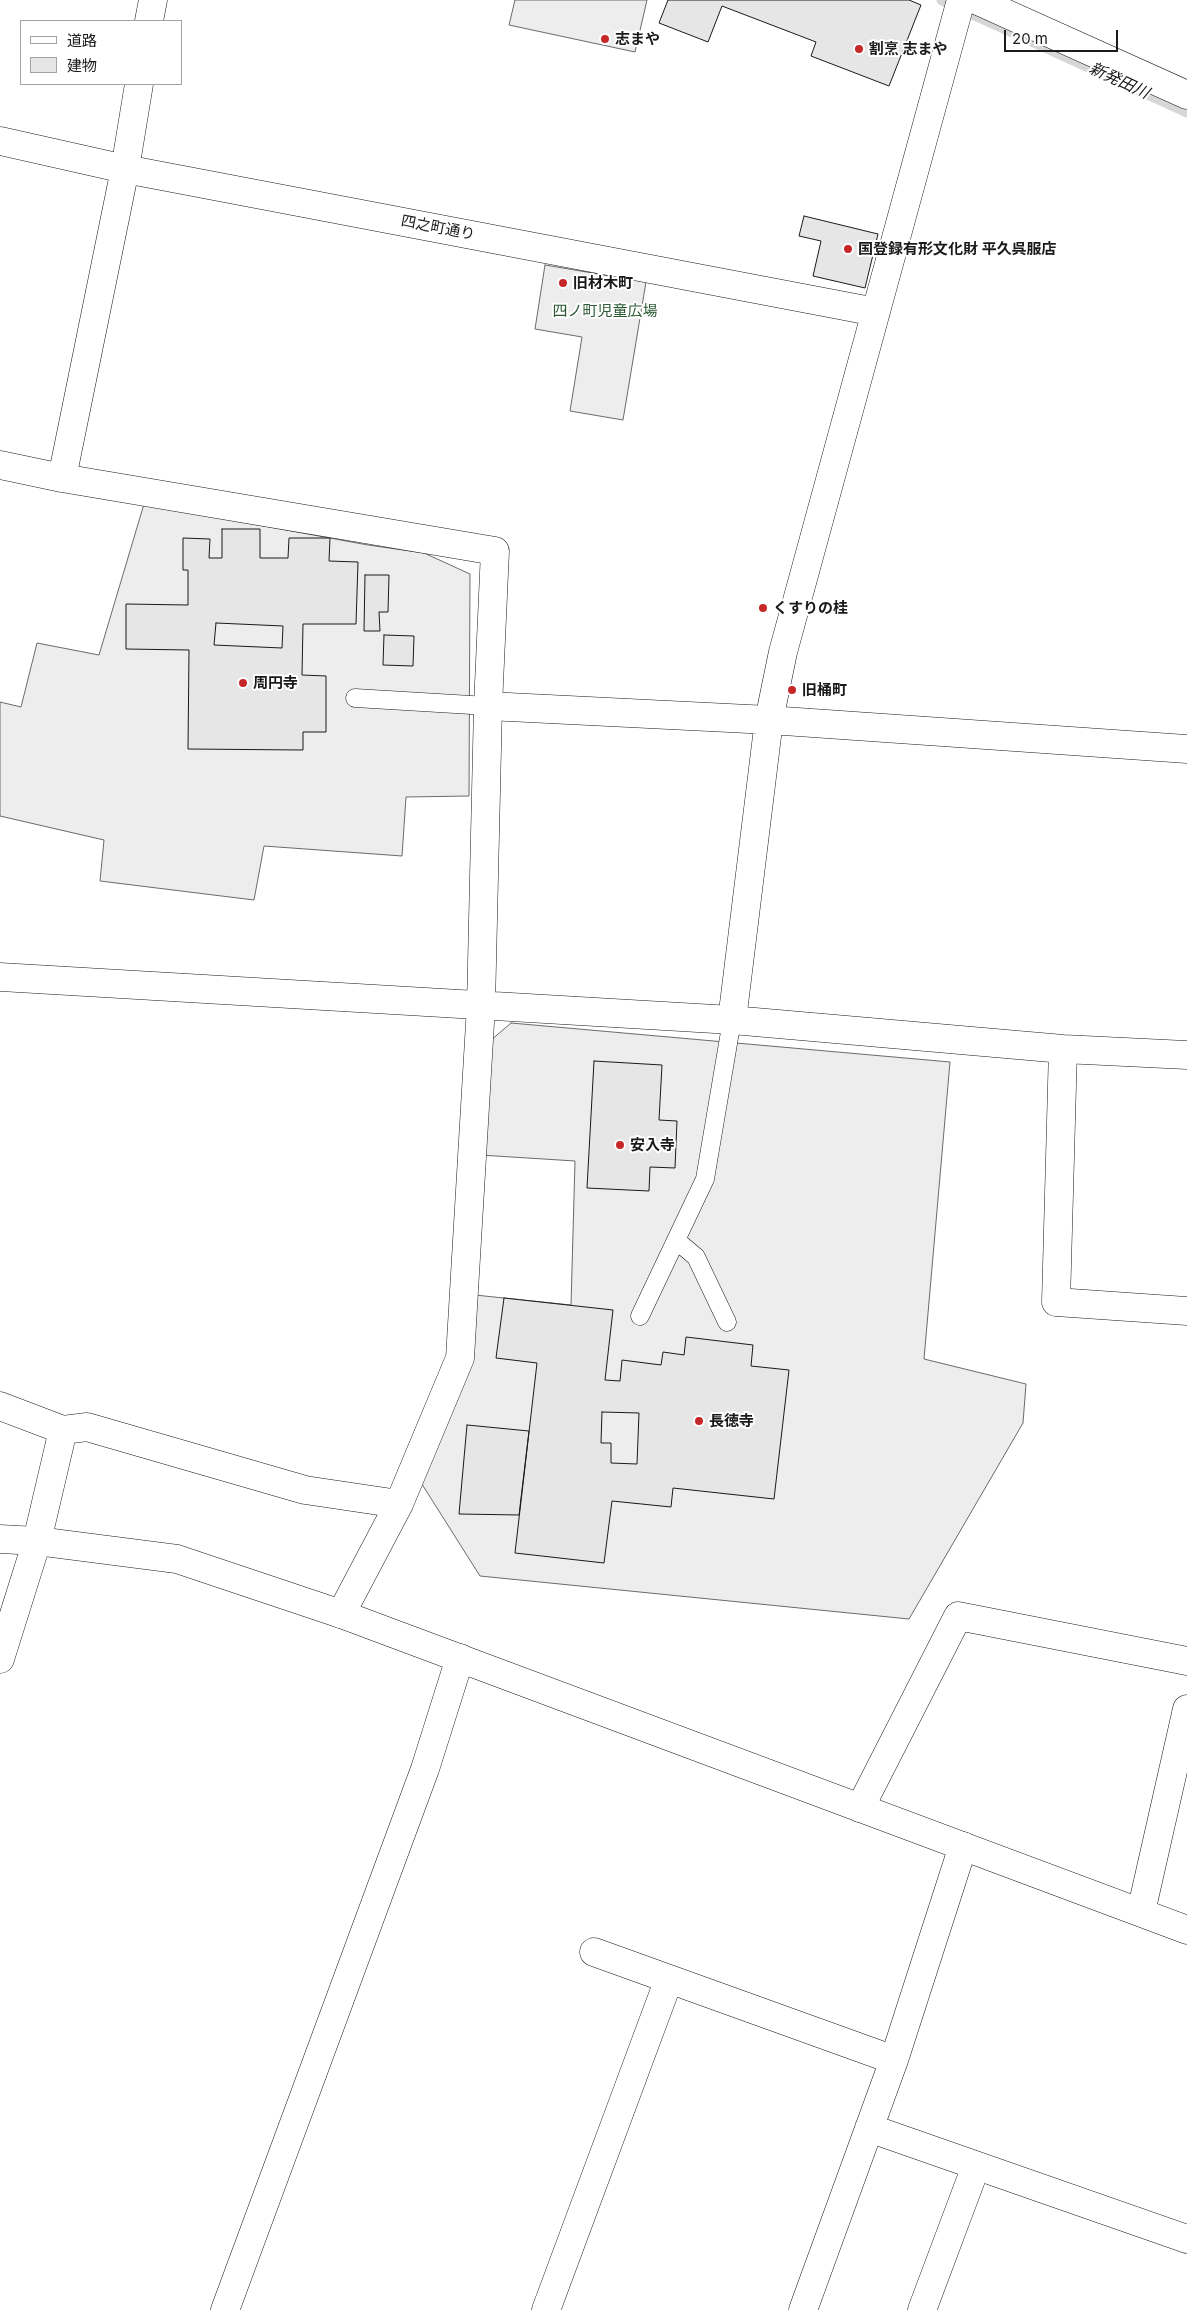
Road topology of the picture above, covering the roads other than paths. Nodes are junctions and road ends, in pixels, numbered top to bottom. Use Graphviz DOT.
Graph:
graph roads {
  1 [pos="153,0"];
  2 [pos="976,0"];
  3 [pos="958,12"];
  4 [pos="149,20"];
  5 [pos="139,85"];
  6 [pos="1187,95"];
  7 [pos="0,141"];
  8 [pos="125,169"];
  9 [pos="876,312"];
  10 [pos="0,465"];
  11 [pos="62,478"];
  12 [pos="355,698"];
  13 [pos="488,706"];
  14 [pos="769,720"];
  15 [pos="1187,749"];
  16 [pos="0,976"];
  17 [pos="481,1006"];
  18 [pos="732,1020"];
  19 [pos="1063,1049"];
  20 [pos="1187,1055"];
  21 [pos="676,1240"];
  22 [pos="1187,1311"];
  23 [pos="640,1316"];
  24 [pos="727,1322"];
  25 [pos="0,1406"];
  26 [pos="63,1430"];
  27 [pos="399,1504"];
  28 [pos="0,1539"];
  29 [pos="37,1541"];
  30 [pos="341,1614"];
  31 [pos="460,1658"];
  32 [pos="0,1660"];
  33 [pos="1187,1661"];
  34 [pos="1187,1709"];
  35 [pos="860,1808"];
  36 [pos="964,1846"];
  37 [pos="1141,1912"];
  38 [pos="1187,1930"];
  39 [pos="594,1952"];
  40 [pos="669,1979"];
  41 [pos="894,2060"];
  42 [pos="869,2128"];
  43 [pos="976,2166"];
  44 [pos="1187,2239"];
  45 [pos="225,2310"];
  46 [pos="546,2310"];
  47 [pos="803,2310"];
  48 [pos="922,2310"];
  1 -- 4 [label="street"];
  2 -- 6 [label="street"];
  3 -- 9 [label="street"];
  5 -- 8 [label="street"];
  7 -- 8 [label="street, 四之町通り"];
  8 -- 9 [label="street, 四之町通り"];
  8 -- 11 [label="street"];
  9 -- 14 [label="street"];
  10 -- 11 [label="street"];
  11 -- 13 [label="street"];
  12 -- 13 [label="lane"];
  13 -- 14 [label="street"];
  13 -- 17 [label="street"];
  14 -- 15 [label="street"];
  14 -- 18 [label="street"];
  16 -- 17 [label="street"];
  17 -- 18 [label="street"];
  17 -- 27 [label="street"];
  18 -- 19 [label="street"];
  18 -- 21 [label="lane"];
  19 -- 20 [label="street"];
  19 -- 22 [label="street"];
  21 -- 23 [label="lane"];
  21 -- 24 [label="lane"];
  25 -- 26 [label="street"];
  26 -- 27 [label="street"];
  26 -- 29 [label="street"];
  27 -- 30 [label="street"];
  28 -- 29 [label="street"];
  29 -- 30 [label="street"];
  29 -- 32 [label="street"];
  30 -- 31 [label="street"];
  31 -- 35 [label="street"];
  31 -- 45 [label="street"];
  33 -- 35 [label="street"];
  34 -- 37 [label="street"];
  35 -- 36 [label="street"];
  36 -- 37 [label="street"];
  36 -- 41 [label="street"];
  37 -- 38 [label="street"];
  39 -- 40 [label="street"];
  40 -- 41 [label="street"];
  40 -- 46 [label="street"];
  41 -- 42 [label="street"];
  42 -- 43 [label="street"];
  42 -- 47 [label="street"];
  43 -- 44 [label="street"];
  43 -- 48 [label="street"];
}
